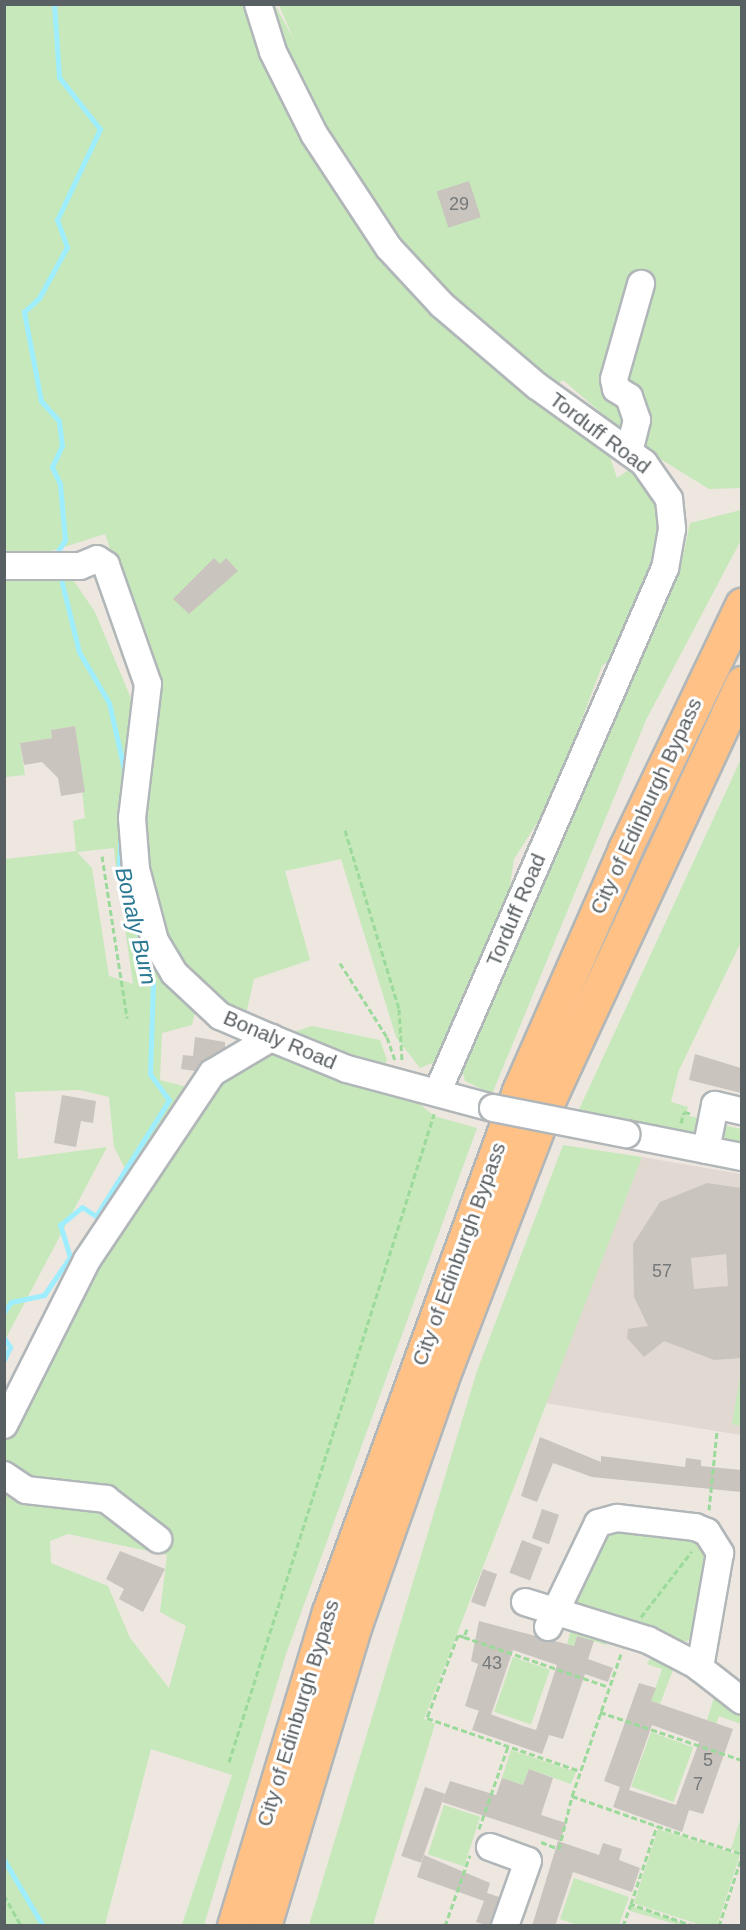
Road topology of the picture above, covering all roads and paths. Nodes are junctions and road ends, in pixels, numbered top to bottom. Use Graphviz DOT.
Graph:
graph roads {
  1 [pos="258,4"];
  2 [pos="641,284"];
  3 [pos="629,452"];
  4 [pos="4,566"];
  5 [pos="741,605"];
  6 [pos="741,683"];
  7 [pos="345,830"];
  8 [pos="102,856"];
  9 [pos="340,963"];
  10 [pos="127,1018"];
  11 [pos="271,1038"];
  12 [pos="403,1084"];
  13 [pos="437,1093"];
  14 [pos="741,1110"];
  15 [pos="706,1150"];
  16 [pos="741,1157"];
  17 [pos="4,1425"];
  18 [pos="717,1431"];
  19 [pos="4,1474"];
  20 [pos="707,1532"];
  21 [pos="159,1539"];
  22 [pos="525,1602"];
  23 [pos="553,1620"];
  24 [pos="467,1629"];
  25 [pos="628,1633"];
  26 [pos="465,1637"];
  27 [pos="700,1668"];
  28 [pos="609,1687"];
  29 [pos="741,1701"];
  30 [pos="600,1712"];
  31 [pos="741,1760"];
  32 [pos="229,1762"];
  33 [pos="580,1772"];
  34 [pos="572,1796"];
  35 [pos="657,1826"];
  36 [pos="490,1847"];
  37 [pos="741,1855"];
  38 [pos="528,1861"];
  39 [pos="4,1895"];
  40 [pos="631,1904"];
  41 [pos="682,1924"];
  42 [pos="21,1926"];
  43 [pos="234,1926"];
  44 [pos="264,1926"];
  45 [pos="505,1926"];
  46 [pos="623,1926"];
  47 [pos="694,1926"];
  48 [pos="719,1926"];
  1 -- 3 [label="street, Torduff Road"];
  2 -- 3 [label="street"];
  3 -- 13 [label="street, Torduff Road"];
  4 -- 11 [label="street, Bonaly Road"];
  5 -- 43 [label="highway, City of Edinburgh Bypass"];
  6 -- 44 [label="highway, City of Edinburgh Bypass"];
  7 -- 12 [label="path"];
  8 -- 10 [label="path"];
  9 -- 12 [label="path"];
  11 -- 12 [label="street, Bonaly Road"];
  11 -- 17 [label="street"];
  12 -- 13 [label="street, Bonaly Road"];
  13 -- 15 [label="street, Bonaly Road, bridge"];
  13 -- 32 [label="path"];
  14 -- 15 [label="street"];
  15 -- 16 [label="street, Bonaly Road"];
  18 -- 20 [label="path"];
  19 -- 21 [label="street"];
  20 -- 23 [label="street"];
  20 -- 25 [label="path"];
  20 -- 27 [label="street"];
  22 -- 23 [label="street"];
  23 -- 25 [label="street"];
  24 -- 26 [label="path"];
  25 -- 27 [label="street"];
  25 -- 28 [label="path"];
  26 -- 28 [label="path"];
  26 -- 33 [label="path"];
  27 -- 29 [label="street"];
  28 -- 30 [label="path"];
  30 -- 31 [label="path"];
  30 -- 33 [label="path"];
  33 -- 34 [label="path"];
  34 -- 35 [label="path"];
  34 -- 38 [label="path"];
  35 -- 37 [label="path"];
  35 -- 40 [label="path"];
  36 -- 38 [label="street"];
  37 -- 48 [label="path"];
  38 -- 45 [label="street"];
  39 -- 42 [label="path"];
  40 -- 41 [label="path"];
  40 -- 46 [label="path"];
  41 -- 47 [label="path"];
}
